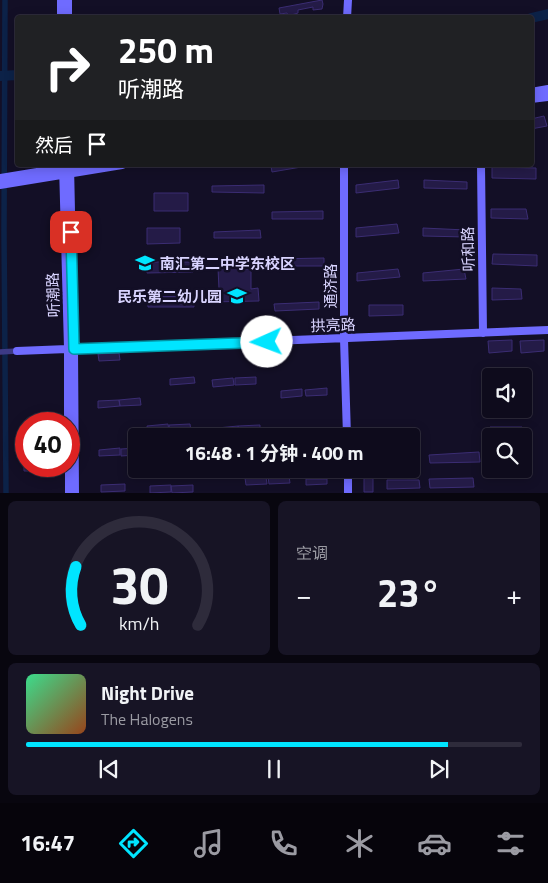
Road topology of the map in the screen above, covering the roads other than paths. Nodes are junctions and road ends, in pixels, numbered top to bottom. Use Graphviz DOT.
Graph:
graph roads {
  1 [pos="61,0"];
  2 [pos="68,0"];
  3 [pos="348,0"];
  4 [pos="61,15"];
  5 [pos="68,15"];
  6 [pos="347,15"];
  7 [pos="548,90"];
  8 [pos="534,92"];
  9 [pos="548,97"];
  10 [pos="534,99"];
  11 [pos="94,167"];
  12 [pos="344,167"];
  13 [pos="481,167"];
  14 [pos="67,169"];
  15 [pos="0,178"];
  16 [pos="15,179"];
  17 [pos="0,185"];
  18 [pos="548,330"];
  19 [pos="483,333"];
  20 [pos="344,339"];
  21 [pos="71,349"];
  22 [pos="17,351"];
  23 [pos="0,352"];
  24 [pos="68,412"];
  25 [pos="347,428"];
  26 [pos="68,477"];
  27 [pos="348,478"];
  28 [pos="69,493"];
  29 [pos="75,493"];
  30 [pos="348,493"];
  1 -- 4 [label="street"];
  2 -- 5 [label="street"];
  3 -- 6 [label="street"];
  7 -- 8 [label="street"];
  9 -- 10 [label="street"];
  11 -- 14 [label="street"];
  12 -- 20 [label="street, 通济路"];
  13 -- 19 [label="street, 听和路"];
  14 -- 16 [label="street"];
  14 -- 21 [label="street, 听潮路"];
  15 -- 16 [label="street"];
  16 -- 17 [label="street"];
  18 -- 19 [label="street, 拱亮路"];
  19 -- 20 [label="street, 拱亮路"];
  20 -- 21 [label="street, 拱亮路"];
  20 -- 25 [label="street, 通济路"];
  21 -- 22 [label="street, 拱亮路"];
  21 -- 24 [label="street, 听潮路"];
  21 -- 29 [label="street, 听潮路"];
  22 -- 23 [label="street, 拱亮路"];
  26 -- 28 [label="street"];
  27 -- 30 [label="street"];
}
